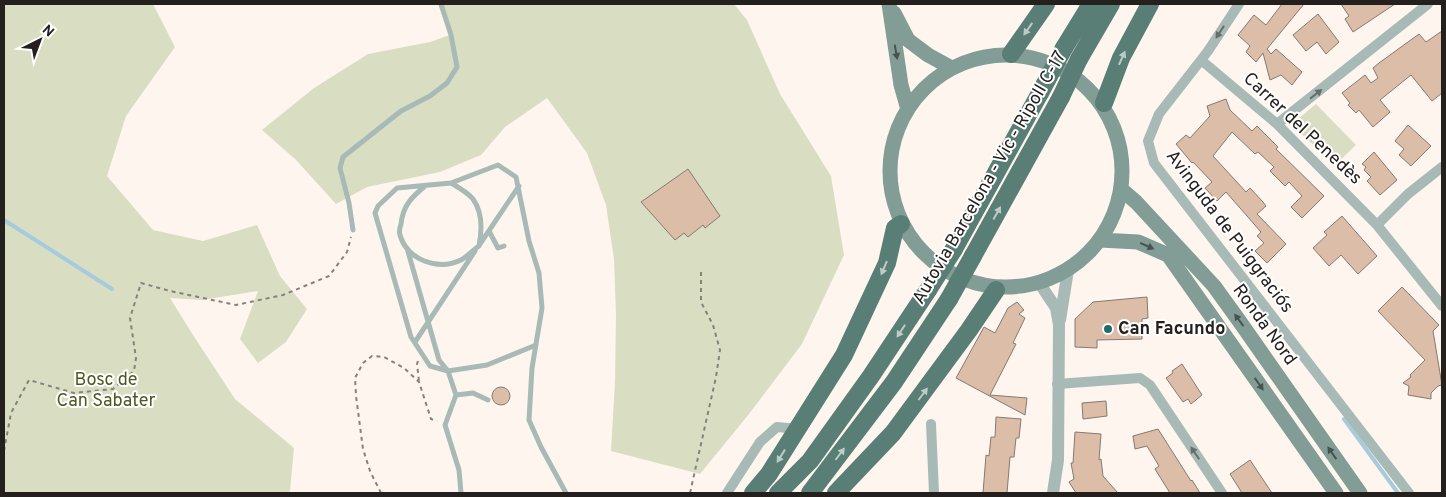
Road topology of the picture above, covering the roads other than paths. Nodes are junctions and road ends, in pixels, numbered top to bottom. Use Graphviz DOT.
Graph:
graph roads {
  1 [pos="441,4"];
  2 [pos="889,4"];
  3 [pos="1046,4"];
  4 [pos="1091,4"];
  5 [pos="1111,4"];
  6 [pos="1150,4"];
  7 [pos="1239,4"];
  8 [pos="1428,4"];
  9 [pos="1011,54"];
  10 [pos="1201,60"];
  11 [pos="948,66"];
  12 [pos="1104,103"];
  13 [pos="907,106"];
  14 [pos="1277,124"];
  15 [pos="1442,167"];
  16 [pos="451,183"];
  17 [pos="426,186"];
  18 [pos="518,186"];
  19 [pos="1122,190"];
  20 [pos="901,224"];
  21 [pos="1377,225"];
  22 [pos="353,230"];
  23 [pos="489,231"];
  24 [pos="1100,240"];
  25 [pos="479,246"];
  26 [pos="504,246"];
  27 [pos="407,248"];
  28 [pos="1068,270"];
  29 [pos="1040,284"];
  30 [pos="996,290"];
  31 [pos="1442,306"];
  32 [pos="428,322"];
  33 [pos="1059,324"];
  34 [pos="414,342"];
  35 [pos="536,345"];
  36 [pos="448,372"];
  37 [pos="1058,384"];
  38 [pos="456,395"];
  39 [pos="488,400"];
  40 [pos="930,424"];
  41 [pos="798,429"];
  42 [pos="461,493"];
  43 [pos="566,493"];
  44 [pos="727,493"];
  45 [pos="752,493"];
  46 [pos="778,493"];
  47 [pos="810,493"];
  48 [pos="836,493"];
  49 [pos="934,493"];
  50 [pos="1053,493"];
  51 [pos="1222,493"];
  52 [pos="1336,493"];
  53 [pos="1360,493"];
  54 [pos="1408,493"];
  1 -- 22 [label="lane"];
  2 -- 11 [label="main road"];
  2 -- 13 [label="main road, one-way"];
  3 -- 9 [label="highway, one-way"];
  4 -- 46 [label="highway, Autovia Barcelona - Vic - Ripoll C-17, one-way, bridge"];
  47 -- 5 [label="highway, Autovia Barcelona - Vic - Ripoll C-17, one-way, bridge"];
  12 -- 6 [label="highway, one-way"];
  7 -- 10 [label="street, one-way"];
  14 -- 8 [label="street, one-way"];
  9 -- 11 [label="main road"];
  9 -- 12 [label="main road"];
  10 -- 14 [label="street, Carrer del Penedès"];
  10 -- 54 [label="street, Avinguda de Puiggraciós"];
  11 -- 13 [label="main road"];
  12 -- 19 [label="main road"];
  13 -- 20 [label="main road"];
  14 -- 21 [label="street, Carrer del Penedès"];
  15 -- 21 [label="street"];
  16 -- 17 [label="lane"];
  16 -- 18 [label="lane"];
  16 -- 25 [label="lane"];
  17 -- 27 [label="lane"];
  17 -- 34 [label="lane"];
  18 -- 23 [label="lane"];
  18 -- 35 [label="lane"];
  19 -- 24 [label="main road"];
  53 -- 19 [label="main road, Ronda Nord, one-way"];
  20 -- 30 [label="main road"];
  20 -- 41 [label="highway, one-way"];
  21 -- 31 [label="street, Carrer del Penedès"];
  23 -- 25 [label="lane"];
  23 -- 26 [label="lane"];
  24 -- 28 [label="main road"];
  24 -- 52 [label="main road, one-way"];
  25 -- 27 [label="lane"];
  25 -- 32 [label="lane"];
  27 -- 32 [label="lane"];
  28 -- 29 [label="main road"];
  28 -- 33 [label="street"];
  29 -- 30 [label="main road"];
  29 -- 33 [label="street"];
  48 -- 30 [label="highway, one-way"];
  32 -- 34 [label="lane"];
  32 -- 36 [label="lane"];
  33 -- 37 [label="street"];
  34 -- 36 [label="lane"];
  35 -- 36 [label="lane"];
  35 -- 43 [label="lane"];
  36 -- 38 [label="lane"];
  37 -- 50 [label="street"];
  51 -- 37 [label="street, one-way"];
  38 -- 39 [label="lane"];
  38 -- 42 [label="lane"];
  40 -- 49 [label="street"];
  41 -- 44 [label="street"];
  41 -- 45 [label="highway, one-way"];
}
